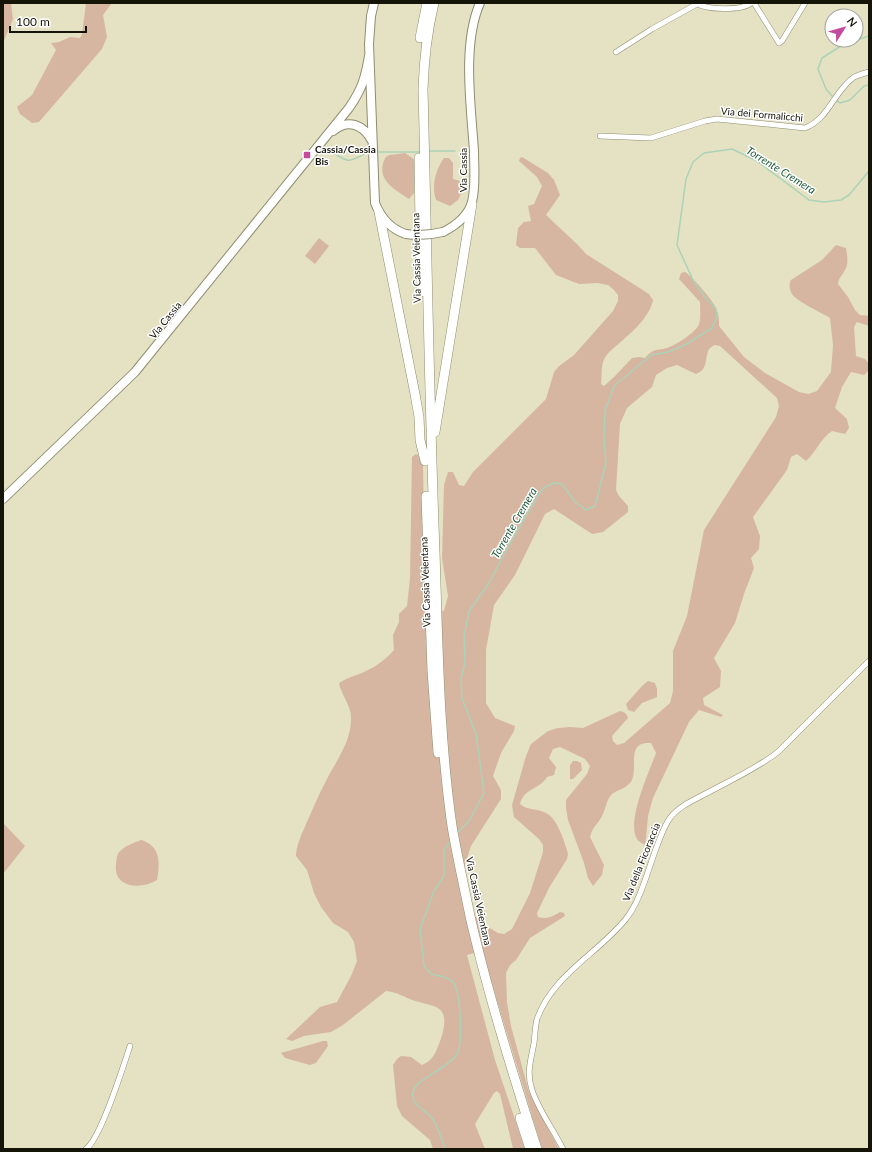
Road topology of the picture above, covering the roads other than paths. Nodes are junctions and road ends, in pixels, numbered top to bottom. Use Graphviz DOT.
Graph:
graph roads {
  1 [pos="374,3"];
  2 [pos="427,3"];
  3 [pos="434,3"];
  4 [pos="480,3"];
  5 [pos="751,3"];
  6 [pos="754,3"];
  7 [pos="805,3"];
  8 [pos="697,4"];
  9 [pos="616,52"];
  10 [pos="369,56"];
  11 [pos="869,72"];
  12 [pos="600,136"];
  13 [pos="325,138"];
  14 [pos="422,148"];
  15 [pos="374,150"];
  16 [pos="422,160"];
  17 [pos="472,204"];
  18 [pos="379,212"];
  19 [pos="425,461"];
  20 [pos="432,488"];
  21 [pos="3,498"];
  22 [pos="433,606"];
  23 [pos="869,661"];
  24 [pos="475,952"];
  25 [pos="130,1046"];
  26 [pos="86,1149"];
  27 [pos="530,1149"];
  28 [pos="537,1149"];
  29 [pos="563,1149"];
  1 -- 10 [label="main road, Via Cassia"];
  2 -- 14 [label="highway, Via Cassia Veientana"];
  3 -- 14 [label="highway, Via Cassia Veientana"];
  4 -- 17 [label="main road, Via Cassia"];
  5 -- 8 [label="street"];
  6 -- 7 [label="street"];
  8 -- 9 [label="street"];
  10 -- 13 [label="main road, Via Cassia"];
  10 -- 15 [label="main road, Via Cassia"];
  11 -- 12 [label="street, Via dei Formalicchi"];
  13 -- 15 [label="main road, Via Cassia"];
  13 -- 21 [label="main road, Via Cassia"];
  14 -- 16 [label="highway, Via Cassia Veientana"];
  15 -- 18 [label="main road, Via Cassia"];
  16 -- 19 [label="highway, Via Cassia Veientana"];
  16 -- 20 [label="highway, Via Cassia Veientana"];
  17 -- 18 [label="main road, Via Cassia, bridge"];
  17 -- 20 [label="highway"];
  18 -- 19 [label="highway"];
  19 -- 22 [label="highway, Via Cassia Veientana"];
  20 -- 22 [label="highway, Via Cassia Veientana"];
  22 -- 24 [label="highway, Via Cassia Veientana"];
  23 -- 29 [label="street, Via della Ficoraccia"];
  24 -- 27 [label="highway, Via Cassia Veientana"];
  24 -- 28 [label="highway, Via Cassia Veientana"];
  25 -- 26 [label="street"];
}
